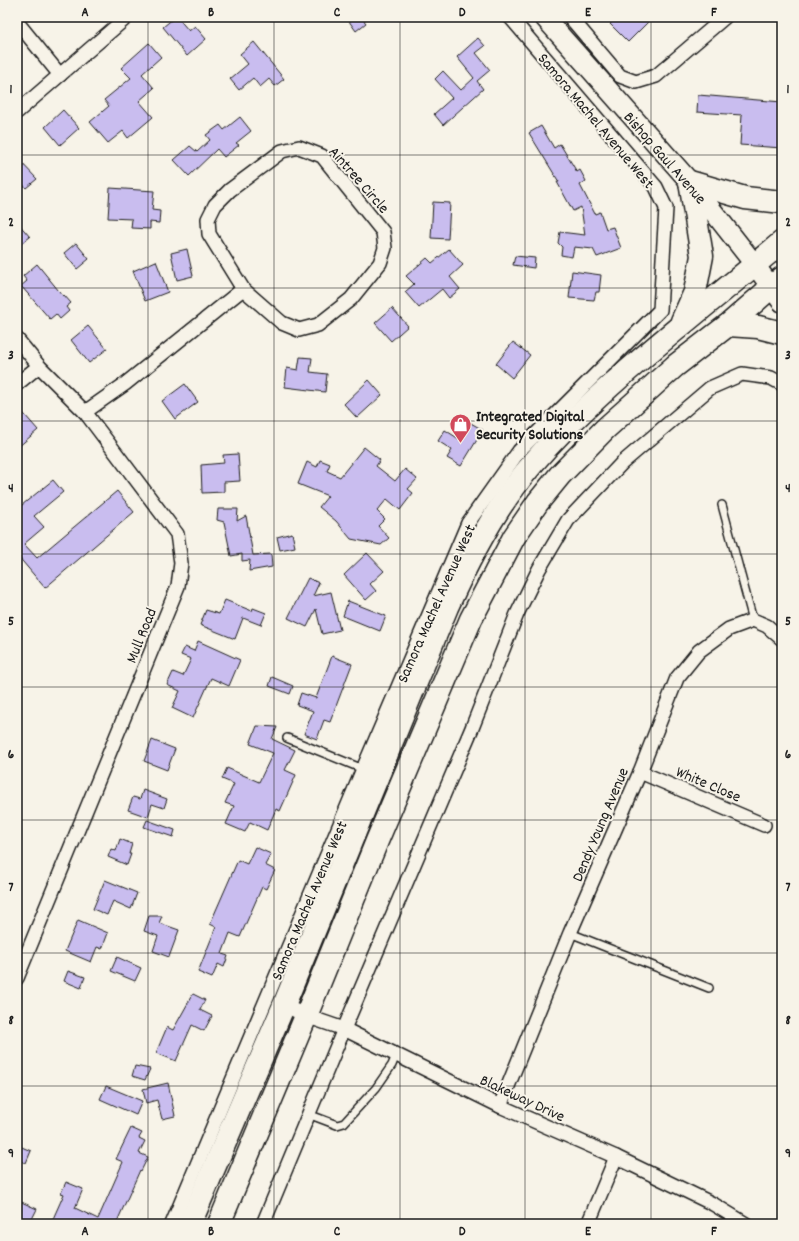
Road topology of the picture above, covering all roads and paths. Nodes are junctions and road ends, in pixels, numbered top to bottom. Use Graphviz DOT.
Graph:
graph roads {
  1 [pos="127,17"];
  2 [pos="510,17"];
  3 [pos="544,17"];
  4 [pos="570,17"];
  5 [pos="725,17"];
  6 [pos="17,22"];
  7 [pos="60,75"];
  8 [pos="17,112"];
  9 [pos="690,182"];
  10 [pos="782,202"];
  11 [pos="782,242"];
  12 [pos="755,265"];
  13 [pos="242,289"];
  14 [pos="778,290"];
  15 [pos="680,325"];
  16 [pos="728,325"];
  17 [pos="782,333"];
  18 [pos="17,340"];
  19 [pos="39,366"];
  20 [pos="17,384"];
  21 [pos="782,384"];
  22 [pos="85,412"];
  23 [pos="722,505"];
  24 [pos="753,620"];
  25 [pos="782,639"];
  26 [pos="287,738"];
  27 [pos="363,769"];
  28 [pos="640,772"];
  29 [pos="764,825"];
  30 [pos="570,933"];
  31 [pos="17,978"];
  32 [pos="709,988"];
  33 [pos="284,1005"];
  34 [pos="306,1016"];
  35 [pos="344,1029"];
  36 [pos="396,1055"];
  37 [pos="500,1106"];
  38 [pos="308,1114"];
  39 [pos="616,1157"];
  40 [pos="172,1224"];
  41 [pos="190,1224"];
  42 [pos="219,1224"];
  43 [pos="263,1224"];
  44 [pos="588,1224"];
  45 [pos="746,1224"];
  1 -- 7 [label="street"];
  2 -- 27 [label="street, Samora Machel Avenue West"];
  3 -- 9 [label="main road, Bishop Gaul Avenue"];
  4 -- 5 [label="street"];
  6 -- 7 [label="street"];
  7 -- 8 [label="street"];
  9 -- 10 [label="highway"];
  9 -- 12 [label="main road, Bishop Gaul Avenue"];
  9 -- 15 [label="highway"];
  11 -- 12 [label="highway, Samora Machel Avenue West"];
  12 -- 14 [label="main road, Bishop Gaul Avenue"];
  12 -- 15 [label="highway, Samora Machel Avenue West"];
  13 -- 13 [label="street, Aintree Circle"];
  13 -- 22 [label="street"];
  14 -- 16 [label="highway"];
  15 -- 33 [label="highway, Samora Machel Avenue West"];
  16 -- 17 [label="highway"];
  16 -- 34 [label="highway"];
  18 -- 19 [label="street, Mull Road"];
  19 -- 20 [label="street"];
  19 -- 22 [label="street, Mull Road"];
  21 -- 35 [label="street"];
  22 -- 31 [label="street, Mull Road"];
  23 -- 24 [label="lane"];
  24 -- 25 [label="street"];
  24 -- 28 [label="street, Dendy Young Avenue"];
  26 -- 27 [label="lane"];
  27 -- 40 [label="street, Samora Machel Avenue West"];
  28 -- 29 [label="street, White Close"];
  28 -- 30 [label="street, Dendy Young Avenue"];
  30 -- 32 [label="lane"];
  30 -- 37 [label="street, Dendy Young Avenue"];
  33 -- 34 [label="street, Blakeway Drive"];
  33 -- 41 [label="highway, Samora Machel Avenue West"];
  34 -- 35 [label="street, Blakeway Drive"];
  34 -- 42 [label="highway"];
  35 -- 36 [label="street, Blakeway Drive"];
  35 -- 38 [label="street"];
  36 -- 37 [label="street, Blakeway Drive"];
  36 -- 38 [label="lane"];
  37 -- 39 [label="street, Blakeway Drive"];
  38 -- 43 [label="street"];
  39 -- 44 [label="street"];
  39 -- 45 [label="street, Blakeway Drive"];
}
